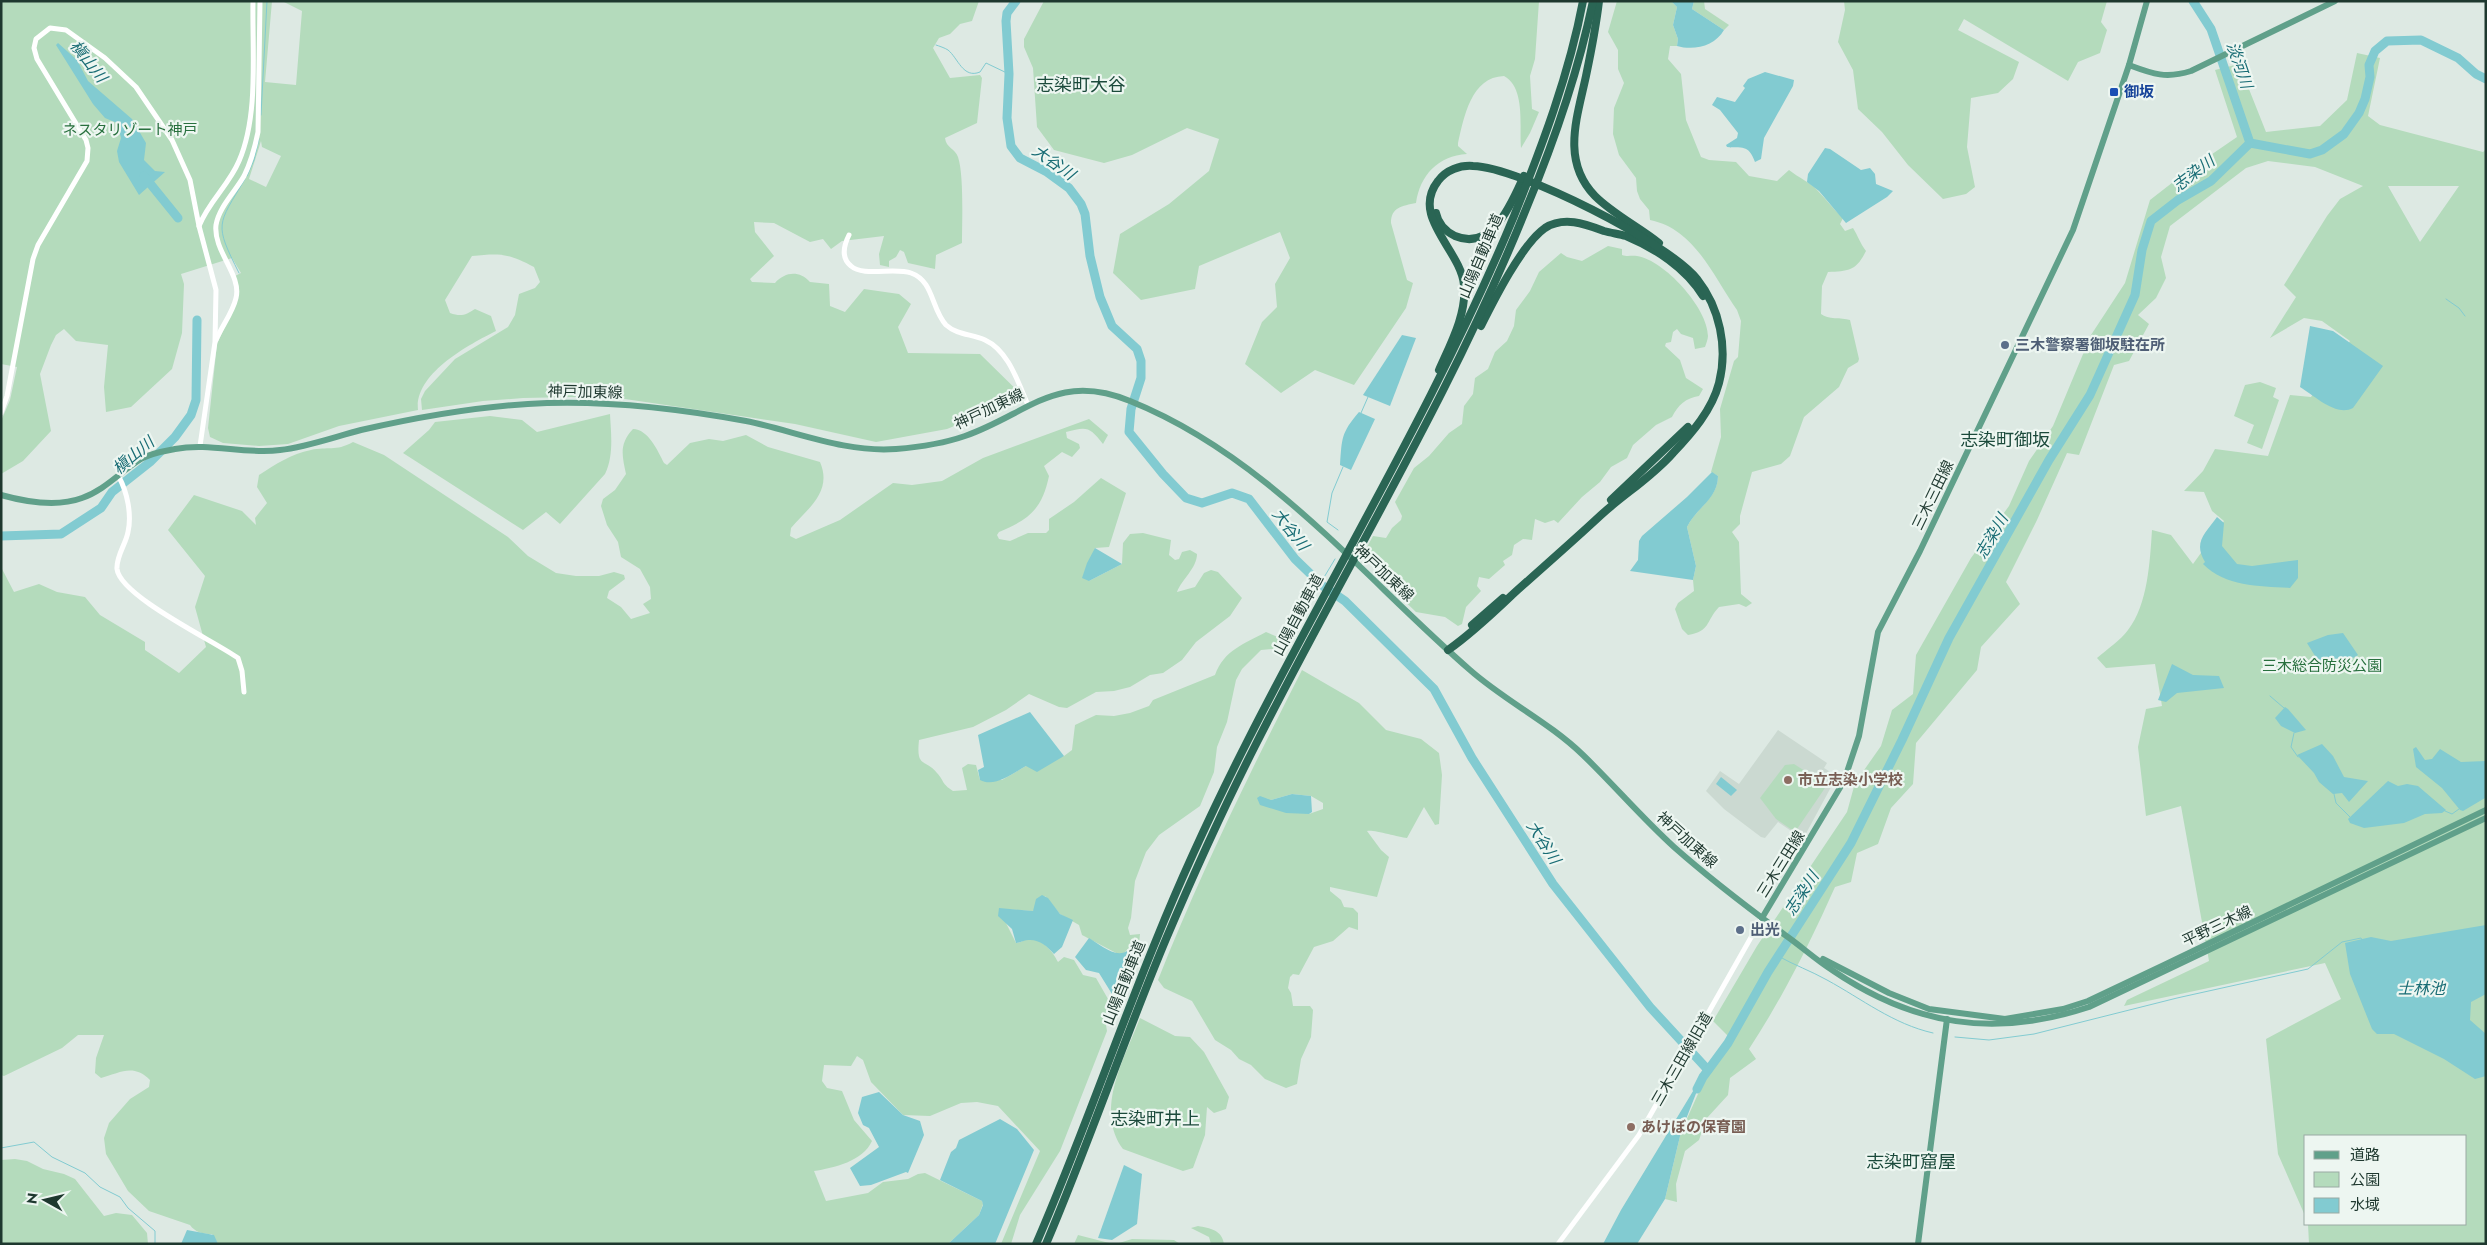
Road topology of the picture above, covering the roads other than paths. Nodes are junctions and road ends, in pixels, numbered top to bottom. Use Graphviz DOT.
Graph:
graph roads {
  1 [pos="253,1"];
  2 [pos="260,1"];
  3 [pos="1583,1"];
  4 [pos="1593,1"];
  5 [pos="1599,1"];
  6 [pos="2148,1"];
  7 [pos="2335,1"];
  8 [pos="2129,65"];
  9 [pos="1521,191"];
  10 [pos="199,226"];
  11 [pos="849,235"];
  12 [pos="1623,235"];
  13 [pos="1667,252"];
  14 [pos="215,342"];
  15 [pos="1028,405"];
  16 [pos="1,413"];
  17 [pos="1418,440"];
  18 [pos="1406,445"];
  19 [pos="200,446"];
  20 [pos="120,479"];
  21 [pos="1,495"];
  22 [pos="1448,650"];
  23 [pos="244,692"];
  24 [pos="2486,810"];
  25 [pos="2486,818"];
  26 [pos="1762,918"];
  27 [pos="1802,948"];
  28 [pos="1948,1012"];
  29 [pos="1947,1021"];
  30 [pos="1036,1244"];
  31 [pos="1046,1244"];
  32 [pos="1558,1244"];
  33 [pos="1918,1244"];
  1 -- 10 [label="street"];
  2 -- 14 [label="street"];
  3 -- 9 [label="highway, 山陽自動車道"];
  4 -- 17 [label="highway, 山陽自動車道"];
  5 -- 13 [label="highway"];
  6 -- 8 [label="main road, 三木三田線"];
  7 -- 8 [label="main road"];
  8 -- 26 [label="main road, 三木三田線"];
  9 -- 12 [label="highway"];
  9 -- 18 [label="highway, 山陽自動車道"];
  10 -- 14 [label="street"];
  10 -- 16 [label="street"];
  11 -- 15 [label="street"];
  12 -- 17 [label="highway"];
  12 -- 22 [label="highway"];
  13 -- 18 [label="highway"];
  13 -- 22 [label="highway"];
  14 -- 19 [label="street"];
  15 -- 19 [label="main road, 神戸加東線"];
  15 -- 22 [label="main road, 神戸加東線"];
  17 -- 31 [label="highway, 山陽自動車道"];
  18 -- 30 [label="highway, 山陽自動車道"];
  19 -- 20 [label="main road, 神戸加東線"];
  20 -- 21 [label="main road, 神戸加東線"];
  20 -- 23 [label="street"];
  22 -- 26 [label="main road, 神戸加東線"];
  24 -- 28 [label="main road, 平野三木線"];
  25 -- 29 [label="main road, 平野三木線"];
  26 -- 27 [label="main road, 三木三田線"];
  26 -- 32 [label="street, 三木三田線旧道"];
  27 -- 28 [label="main road, 三木三田線"];
  27 -- 29 [label="main road, 三木三田線"];
  28 -- 29 [label="main road"];
  29 -- 33 [label="main road"];
}
